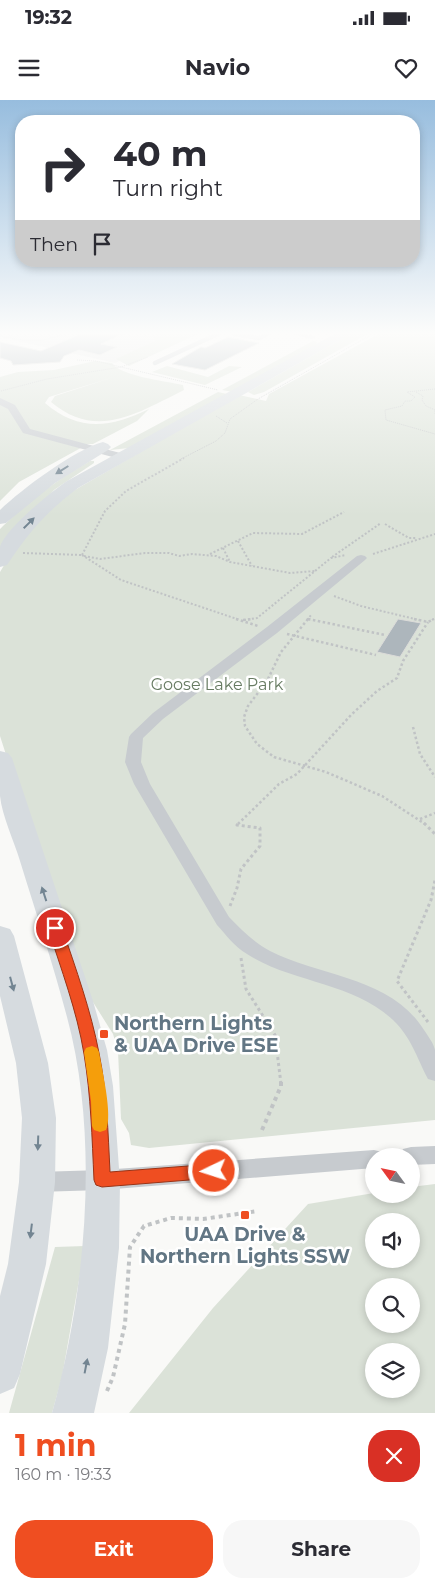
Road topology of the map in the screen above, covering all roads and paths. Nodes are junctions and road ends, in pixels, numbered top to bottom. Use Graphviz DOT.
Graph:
graph roads {
  1 [pos="218,393"];
  2 [pos="268,393"];
  3 [pos="409,393"];
  4 [pos="419,393"];
  5 [pos="0,402"];
  6 [pos="435,414"];
  7 [pos="435,434"];
  8 [pos="117,448"];
  9 [pos="98,450"];
  10 [pos="344,512"];
  11 [pos="0,519"];
  12 [pos="381,523"];
  13 [pos="385,524"];
  14 [pos="435,534"];
  15 [pos="418,538"];
  16 [pos="238,541"];
  17 [pos="223,548"];
  18 [pos="30,554"];
  19 [pos="208,555"];
  20 [pos="83,556"];
  21 [pos="331,558"];
  22 [pos="362,558"];
  23 [pos="0,561"];
  24 [pos="230,562"];
  25 [pos="252,566"];
  26 [pos="315,570"];
  27 [pos="327,602"];
  28 [pos="314,613"];
  29 [pos="435,618"];
  30 [pos="308,619"];
  31 [pos="242,620"];
  32 [pos="428,622"];
  33 [pos="272,630"];
  34 [pos="385,635"];
  35 [pos="293,636"];
  36 [pos="376,655"];
  37 [pos="413,727"];
  38 [pos="0,758"];
  39 [pos="303,765"];
  40 [pos="435,777"];
  41 [pos="435,813"];
  42 [pos="420,819"];
  43 [pos="435,834"];
  44 [pos="435,880"];
  45 [pos="230,928"];
  46 [pos="0,936"];
  47 [pos="244,943"];
  48 [pos="431,1025"];
  49 [pos="435,1073"];
  50 [pos="262,1130"];
  51 [pos="435,1154"];
  52 [pos="420,1155"];
  53 [pos="365,1160"];
  54 [pos="102,1180"];
  55 [pos="36,1182"];
  56 [pos="258,1211"];
  57 [pos="0,1374"];
  58 [pos="105,1395"];
  59 [pos="73,1413"];
  1 -- 8 [label="main road"];
  2 -- 20 [label="path"];
  3 -- 7 [label="path"];
  4 -- 6 [label="path"];
  5 -- 9 [label="street"];
  8 -- 9 [label="main road"];
  23 -- 8 [label="main road, one-way"];
  9 -- 11 [label="main road, one-way"];
  10 -- 16 [label="path"];
  12 -- 21 [label="path"];
  13 -- 15 [label="path"];
  14 -- 15 [label="path"];
  15 -- 22 [label="path"];
  16 -- 17 [label="path"];
  16 -- 25 [label="path"];
  17 -- 19 [label="path"];
  17 -- 24 [label="path"];
  18 -- 20 [label="path"];
  19 -- 20 [label="path"];
  19 -- 24 [label="path"];
  20 -- 31 [label="path"];
  21 -- 22 [label="path"];
  21 -- 26 [label="path"];
  22 -- 33 [label="street"];
  24 -- 25 [label="path"];
  25 -- 26 [label="path"];
  26 -- 31 [label="path"];
  27 -- 32 [label="path"];
  28 -- 30 [label="path"];
  29 -- 32 [label="path"];
  30 -- 34 [label="path"];
  30 -- 35 [label="path"];
  31 -- 33 [label="path"];
  32 -- 39 [label="path"];
  33 -- 35 [label="path"];
  33 -- 45 [label="street"];
  35 -- 36 [label="path"];
  35 -- 39 [label="path"];
  37 -- 40 [label="path"];
  54 -- 38 [label="main road, one-way"];
  39 -- 42 [label="path"];
  39 -- 45 [label="path"];
  41 -- 42 [label="path"];
  42 -- 43 [label="path"];
  44 -- 48 [label="path"];
  45 -- 47 [label="street"];
  46 -- 55 [label="main road, one-way"];
  47 -- 49 [label="street"];
  47 -- 50 [label="path"];
  51 -- 52 [label="street"];
  53 -- 54 [label="street"];
  54 -- 55 [label="street"];
  59 -- 54 [label="main road, one-way"];
  55 -- 57 [label="main road, one-way"];
  56 -- 58 [label="path"];
}
